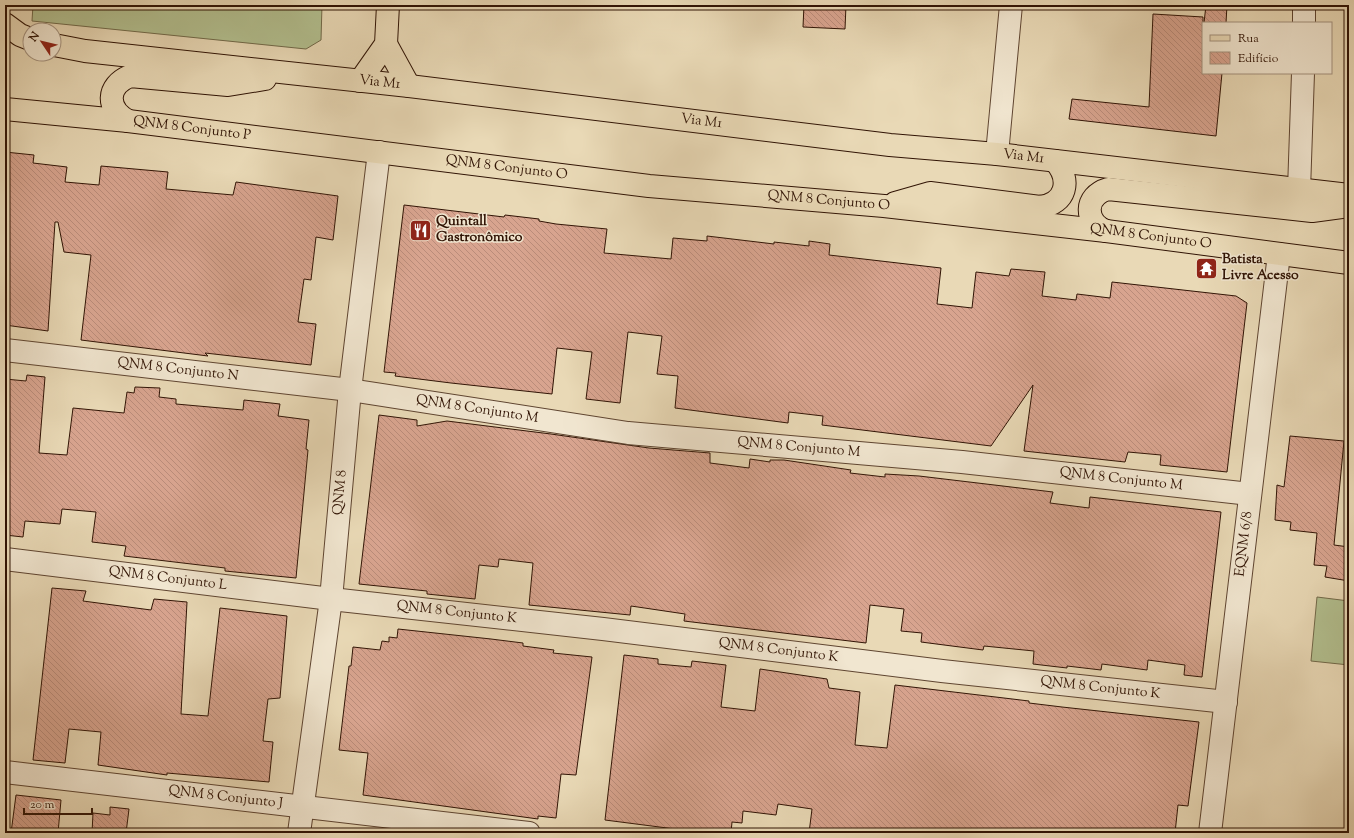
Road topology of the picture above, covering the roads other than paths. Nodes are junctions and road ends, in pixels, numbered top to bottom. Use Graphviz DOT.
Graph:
graph roads {
  1 [pos="388,5"];
  2 [pos="1011,5"];
  3 [pos="1304,5"];
  4 [pos="1304,22"];
  5 [pos="5,24"];
  6 [pos="22,36"];
  7 [pos="386,44"];
  8 [pos="62,47"];
  9 [pos="289,74"];
  10 [pos="1303,74"];
  11 [pos="360,81"];
  12 [pos="409,86"];
  13 [pos="5,109"];
  14 [pos="128,121"];
  15 [pos="378,152"];
  16 [pos="997,154"];
  17 [pos="1055,161"];
  18 [pos="1299,190"];
  19 [pos="1349,196"];
  20 [pos="884,206"];
  21 [pos="1349,206"];
  22 [pos="1106,231"];
  23 [pos="1279,254"];
  24 [pos="1349,263"];
  25 [pos="5,350"];
  26 [pos="350,390"];
  27 [pos="1250,494"];
  28 [pos="5,559"];
  29 [pos="331,599"];
  30 [pos="1226,702"];
  31 [pos="5,772"];
  32 [pos="302,807"];
  33 [pos="299,833"];
  34 [pos="530,833"];
  35 [pos="1210,833"];
  1 -- 7 [label="main road"];
  2 -- 16 [label="street"];
  3 -- 4 [label="street"];
  5 -- 6 [label="main road"];
  7 -- 11 [label="main road"];
  7 -- 12 [label="main road"];
  8 -- 9 [label="main road, Via M1"];
  9 -- 11 [label="main road, Via M1"];
  9 -- 14 [label="main road"];
  10 -- 18 [label="street"];
  11 -- 12 [label="main road, Via M1"];
  12 -- 16 [label="main road, Via M1"];
  13 -- 14 [label="main road, QNM 8 Conjunto P"];
  14 -- 15 [label="main road, QNM 8 Conjunto P"];
  15 -- 20 [label="main road, QNM 8 Conjunto O"];
  15 -- 26 [label="street, QNM 8"];
  16 -- 17 [label="main road, Via M1"];
  17 -- 18 [label="main road, Via M1"];
  17 -- 20 [label="main road"];
  18 -- 19 [label="main road, Via M1"];
  20 -- 22 [label="main road, QNM 8 Conjunto O"];
  21 -- 22 [label="main road"];
  22 -- 23 [label="main road, QNM 8 Conjunto O"];
  23 -- 24 [label="main road, QNM 8 Conjunto O"];
  23 -- 27 [label="street, EQNM 6/8"];
  25 -- 26 [label="street, QNM 8 Conjunto N"];
  26 -- 27 [label="street, QNM 8 Conjunto M"];
  26 -- 29 [label="street, QNM 8"];
  27 -- 30 [label="street, EQNM 6/8"];
  28 -- 29 [label="street, QNM 8 Conjunto L"];
  29 -- 30 [label="street, QNM 8 Conjunto K"];
  29 -- 32 [label="street, QNM 8"];
  30 -- 35 [label="street, EQNM 6/8"];
  31 -- 32 [label="street, QNM 8 Conjunto J"];
  32 -- 33 [label="street, QNM 8"];
  32 -- 34 [label="street, QNM 8 Conjunto J"];
}
